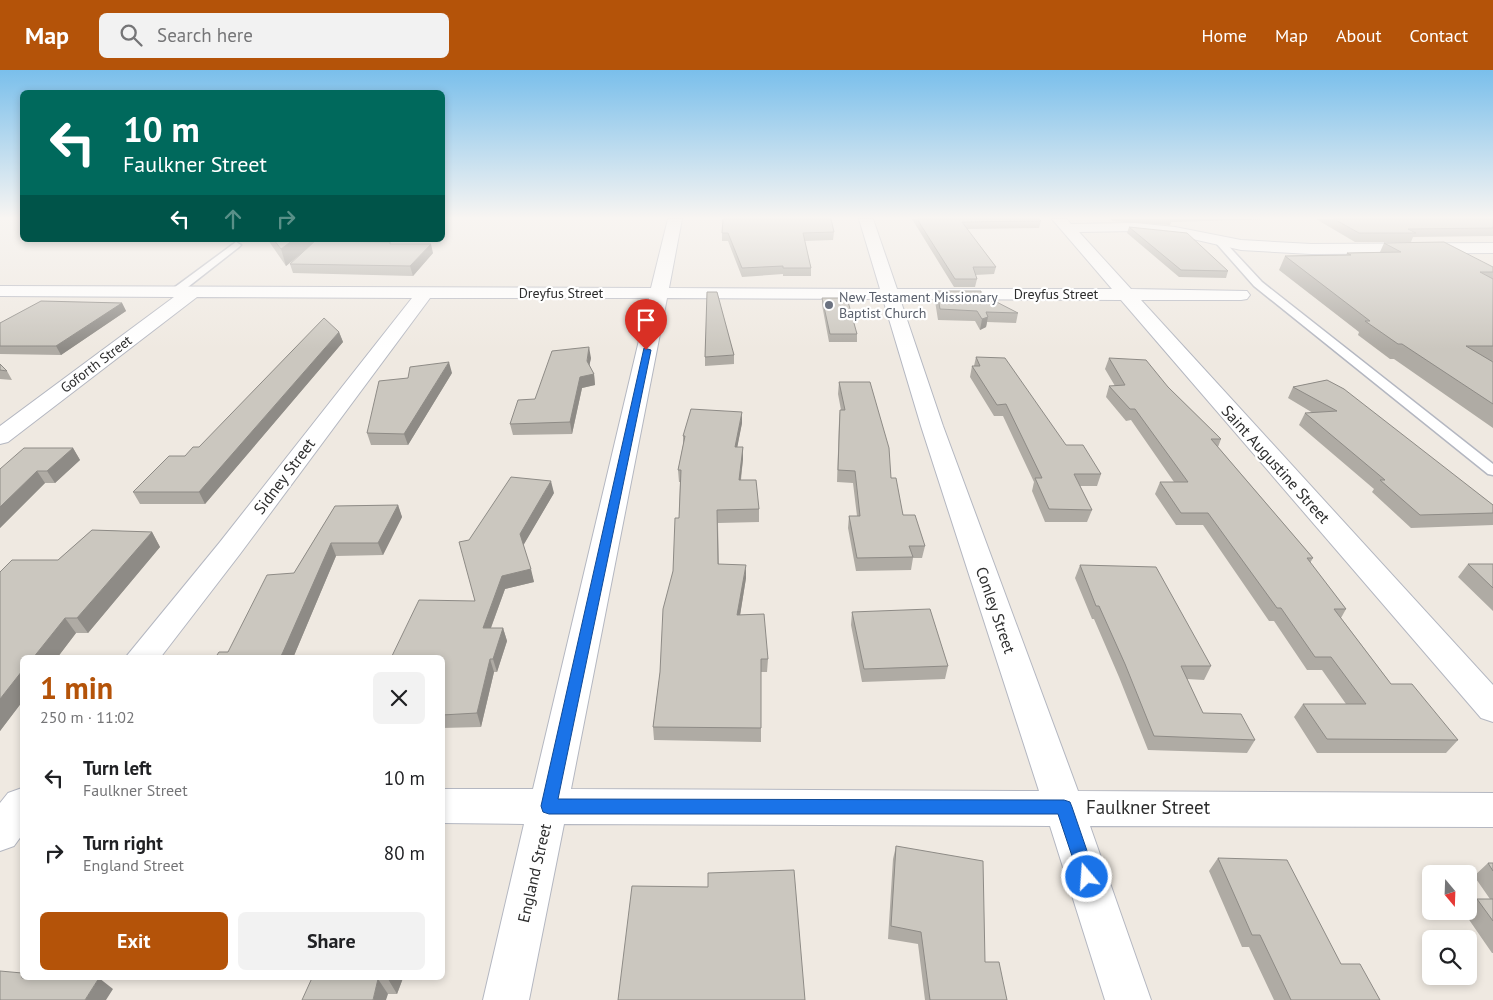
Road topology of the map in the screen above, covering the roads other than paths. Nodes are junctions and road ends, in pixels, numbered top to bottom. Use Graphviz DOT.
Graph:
graph roads {
  1 [pos="216,262"];
  2 [pos="666,262"];
  3 [pos="880,262"];
  4 [pos="1097,262"];
  5 [pos="1239,262"];
  6 [pos="0,291"];
  7 [pos="183,292"];
  8 [pos="425,292"];
  9 [pos="659,293"];
  10 [pos="891,294"];
  11 [pos="1125,294"];
  12 [pos="1241,295"];
  13 [pos="0,437"];
  14 [pos="1493,471"];
  15 [pos="143,655"];
  16 [pos="1493,708"];
  17 [pos="0,805"];
  18 [pos="20,805"];
  19 [pos="445,806"];
  20 [pos="549,806"];
  21 [pos="1064,807"];
  22 [pos="20,808"];
  23 [pos="1493,810"];
  24 [pos="0,834"];
  25 [pos="506,1000"];
  26 [pos="1128,1000"];
  1 -- 7 [label="lane"];
  2 -- 9 [label="street, England Street"];
  3 -- 10 [label="street, Conley Street"];
  4 -- 11 [label="street, Saint Augustine Street"];
  5 -- 14 [label="lane"];
  6 -- 7 [label="street, Dreyfus Street"];
  7 -- 8 [label="street, Dreyfus Street"];
  7 -- 13 [label="street, Goforth Street"];
  8 -- 9 [label="street, Dreyfus Street"];
  8 -- 15 [label="street, Sidney Street"];
  9 -- 10 [label="street, Dreyfus Street"];
  9 -- 20 [label="street, England Street"];
  10 -- 11 [label="street, Dreyfus Street"];
  10 -- 21 [label="street, Conley Street"];
  11 -- 12 [label="street, Dreyfus Street"];
  11 -- 16 [label="street, Saint Augustine Street"];
  17 -- 18 [label="street"];
  19 -- 20 [label="street, Faulkner Street"];
  20 -- 21 [label="street, Faulkner Street"];
  20 -- 25 [label="street, England Street"];
  21 -- 23 [label="street, Faulkner Street"];
  21 -- 26 [label="street, Conley Street"];
  22 -- 24 [label="street"];
}
